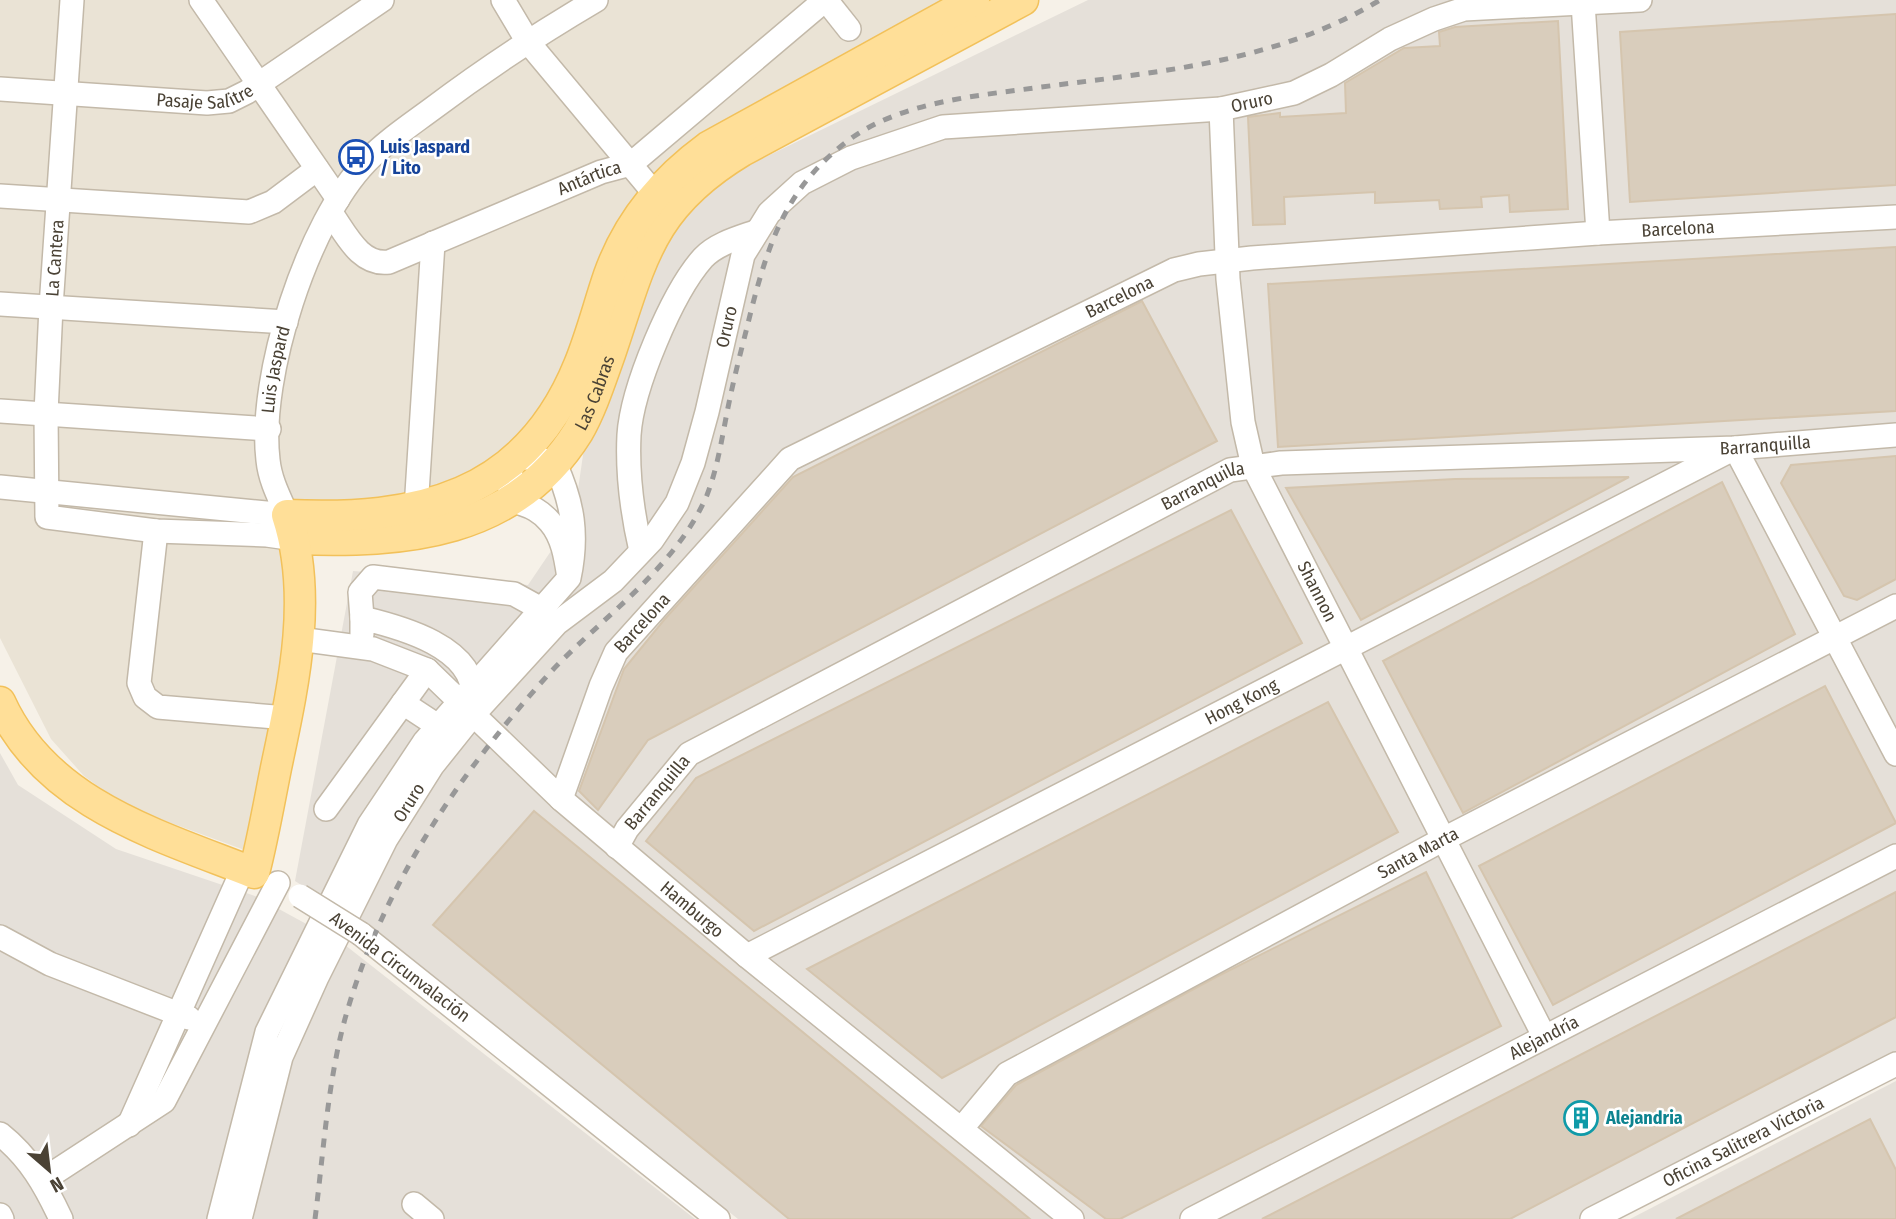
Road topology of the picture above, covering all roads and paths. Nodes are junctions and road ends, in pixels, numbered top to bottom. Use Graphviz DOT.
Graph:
graph roads {
  1 [pos="72,0"];
  2 [pos="201,0"];
  3 [pos="382,0"];
  4 [pos="503,0"];
  5 [pos="596,0"];
  6 [pos="826,0"];
  7 [pos="974,0"];
  8 [pos="1023,0"];
  9 [pos="1640,0"];
  10 [pos="1583,3"];
  11 [pos="849,29"];
  12 [pos="528,42"];
  13 [pos="259,84"];
  14 [pos="0,89"];
  15 [pos="66,93"];
  16 [pos="1221,109"];
  17 [pos="631,164"];
  18 [pos="317,169"];
  19 [pos="655,194"];
  20 [pos="0,197"];
  21 [pos="59,199"];
  22 [pos="334,206"];
  23 [pos="1896,217"];
  24 [pos="755,232"];
  25 [pos="1598,233"];
  26 [pos="433,243"];
  27 [pos="1227,261"];
  28 [pos="0,304"];
  29 [pos="51,307"];
  30 [pos="286,322"];
  31 [pos="0,411"];
  32 [pos="46,413"];
  33 [pos="269,429"];
  34 [pos="1896,435"];
  35 [pos="1735,448"];
  36 [pos="513,458"];
  37 [pos="555,464"];
  38 [pos="1253,466"];
  39 [pos="0,486"];
  40 [pos="48,492"];
  41 [pos="513,501"];
  42 [pos="416,509"];
  43 [pos="47,517"];
  44 [pos="291,527"];
  45 [pos="156,531"];
  46 [pos="640,551"];
  47 [pos="569,578"];
  48 [pos="1896,606"];
  49 [pos="543,610"];
  50 [pos="362,618"];
  51 [pos="1835,637"];
  52 [pos="299,639"];
  53 [pos="362,647"];
  54 [pos="1349,649"];
  55 [pos="427,670"];
  56 [pos="469,700"];
  57 [pos="0,702"];
  58 [pos="403,703"];
  59 [pos="287,718"];
  60 [pos="438,726"];
  61 [pos="1896,754"];
  62 [pos="561,799"];
  63 [pos="326,808"];
  64 [pos="1442,840"];
  65 [pos="617,847"];
  66 [pos="1896,856"];
  67 [pos="258,875"];
  68 [pos="0,937"];
  69 [pos="747,956"];
  70 [pos="178,1013"];
  71 [pos="205,1024"];
  72 [pos="1544,1036"];
  73 [pos="1896,1064"];
  74 [pos="128,1126"];
  75 [pos="962,1128"];
  76 [pos="0,1134"];
  77 [pos="43,1180"];
  78 [pos="414,1204"];
  79 [pos="61,1219"];
  80 [pos="219,1219"];
  81 [pos="240,1219"];
  82 [pos="432,1219"];
  83 [pos="718,1219"];
  84 [pos="1072,1219"];
  85 [pos="1192,1219"];
  86 [pos="1592,1219"];
  1 -- 15 [label="street, La Cantera"];
  2 -- 13 [label="street"];
  3 -- 13 [label="street, Pasaje Salitre"];
  4 -- 12 [label="street"];
  5 -- 12 [label="street, Luis Jaspard"];
  6 -- 11 [label="street"];
  6 -- 17 [label="street, Antártica"];
  7 -- 19 [label="main road, Las Cabras"];
  8 -- 37 [label="main road, Las Cabras"];
  9 -- 10 [label="street, Oruro"];
  10 -- 16 [label="street, Oruro"];
  10 -- 25 [label="street"];
  12 -- 17 [label="street"];
  12 -- 22 [label="street, Luis Jaspard"];
  13 -- 15 [label="street, Pasaje Salitre"];
  13 -- 18 [label="street"];
  14 -- 15 [label="street, Pasaje Salitre"];
  15 -- 21 [label="street, La Cantera"];
  16 -- 24 [label="street, Oruro"];
  16 -- 27 [label="street, Shannon"];
  17 -- 19 [label="street"];
  17 -- 26 [label="street, Antártica"];
  18 -- 21 [label="street"];
  18 -- 22 [label="street"];
  19 -- 36 [label="main road, Las Cabras"];
  20 -- 21 [label="street"];
  21 -- 29 [label="street, La Cantera"];
  22 -- 26 [label="street, Antártica"];
  22 -- 30 [label="street, Luis Jaspard"];
  23 -- 25 [label="street, Barcelona"];
  24 -- 46 [label="street, Oruro"];
  24 -- 46 [label="street"];
  25 -- 27 [label="street, Barcelona"];
  26 -- 42 [label="street"];
  27 -- 38 [label="street, Shannon"];
  27 -- 62 [label="street, Barcelona"];
  28 -- 29 [label="street"];
  29 -- 30 [label="street"];
  29 -- 32 [label="street, La Cantera"];
  30 -- 33 [label="street, Luis Jaspard"];
  31 -- 32 [label="street"];
  32 -- 33 [label="street"];
  32 -- 40 [label="street, La Cantera"];
  33 -- 44 [label="street, Luis Jaspard"];
  34 -- 35 [label="street, Barranquilla"];
  35 -- 38 [label="street, Barranquilla"];
  35 -- 51 [label="street"];
  35 -- 54 [label="street, Hong Kong"];
  36 -- 37 [label="street"];
  36 -- 41 [label="street"];
  36 -- 42 [label="main road, Las Cabras"];
  37 -- 41 [label="main road, Las Cabras"];
  37 -- 47 [label="street"];
  38 -- 54 [label="street, Shannon"];
  38 -- 65 [label="street, Barranquilla"];
  39 -- 40 [label="street, Las Cabras"];
  40 -- 43 [label="street, La Cantera"];
  40 -- 44 [label="street, Las Cabras"];
  41 -- 44 [label="main road, Las Cabras"];
  41 -- 47 [label="street"];
  42 -- 44 [label="main road, Las Cabras"];
  43 -- 45 [label="street, Las Cabras"];
  44 -- 45 [label="street, Las Cabras"];
  44 -- 52 [label="main road, Luis Jaspard"];
  45 -- 59 [label="street"];
  46 -- 56 [label="street, Oruro"];
  47 -- 49 [label="street"];
  48 -- 51 [label="street, Santa Marta"];
  49 -- 50 [label="street"];
  49 -- 56 [label="street"];
  50 -- 53 [label="street"];
  50 -- 56 [label="street"];
  51 -- 61 [label="street"];
  51 -- 64 [label="street, Santa Marta"];
  52 -- 53 [label="street, Hamburgo"];
  52 -- 59 [label="main road, Luis Jaspard"];
  53 -- 55 [label="street, Hamburgo"];
  54 -- 64 [label="street, Shannon"];
  54 -- 69 [label="street, Hong Kong"];
  55 -- 56 [label="street, Hamburgo"];
  55 -- 58 [label="street"];
  56 -- 60 [label="street, Oruro"];
  56 -- 62 [label="street, Hamburgo"];
  56 -- 81 [label="street, Oruro"];
  57 -- 67 [label="main road, Avenida Circunvalación"];
  58 -- 60 [label="street"];
  58 -- 63 [label="street"];
  59 -- 67 [label="main road, Luis Jaspard"];
  60 -- 80 [label="street, Oruro"];
  62 -- 65 [label="street, Hamburgo"];
  64 -- 72 [label="street, Shannon"];
  64 -- 75 [label="street, Santa Marta"];
  65 -- 69 [label="street, Hamburgo"];
  66 -- 72 [label="street, Alejandría"];
  67 -- 70 [label="street"];
  67 -- 71 [label="street"];
  67 -- 83 [label="street, Avenida Circunvalación, bridge"];
  68 -- 70 [label="street"];
  69 -- 75 [label="street, Hamburgo"];
  70 -- 71 [label="street"];
  70 -- 74 [label="street"];
  71 -- 74 [label="street"];
  72 -- 85 [label="street, Alejandría"];
  73 -- 86 [label="street, Oficina Salitrera Victoria"];
  74 -- 77 [label="street"];
  75 -- 84 [label="street, Hamburgo"];
  76 -- 77 [label="street"];
  77 -- 79 [label="street"];
  78 -- 82 [label="street"];
}
